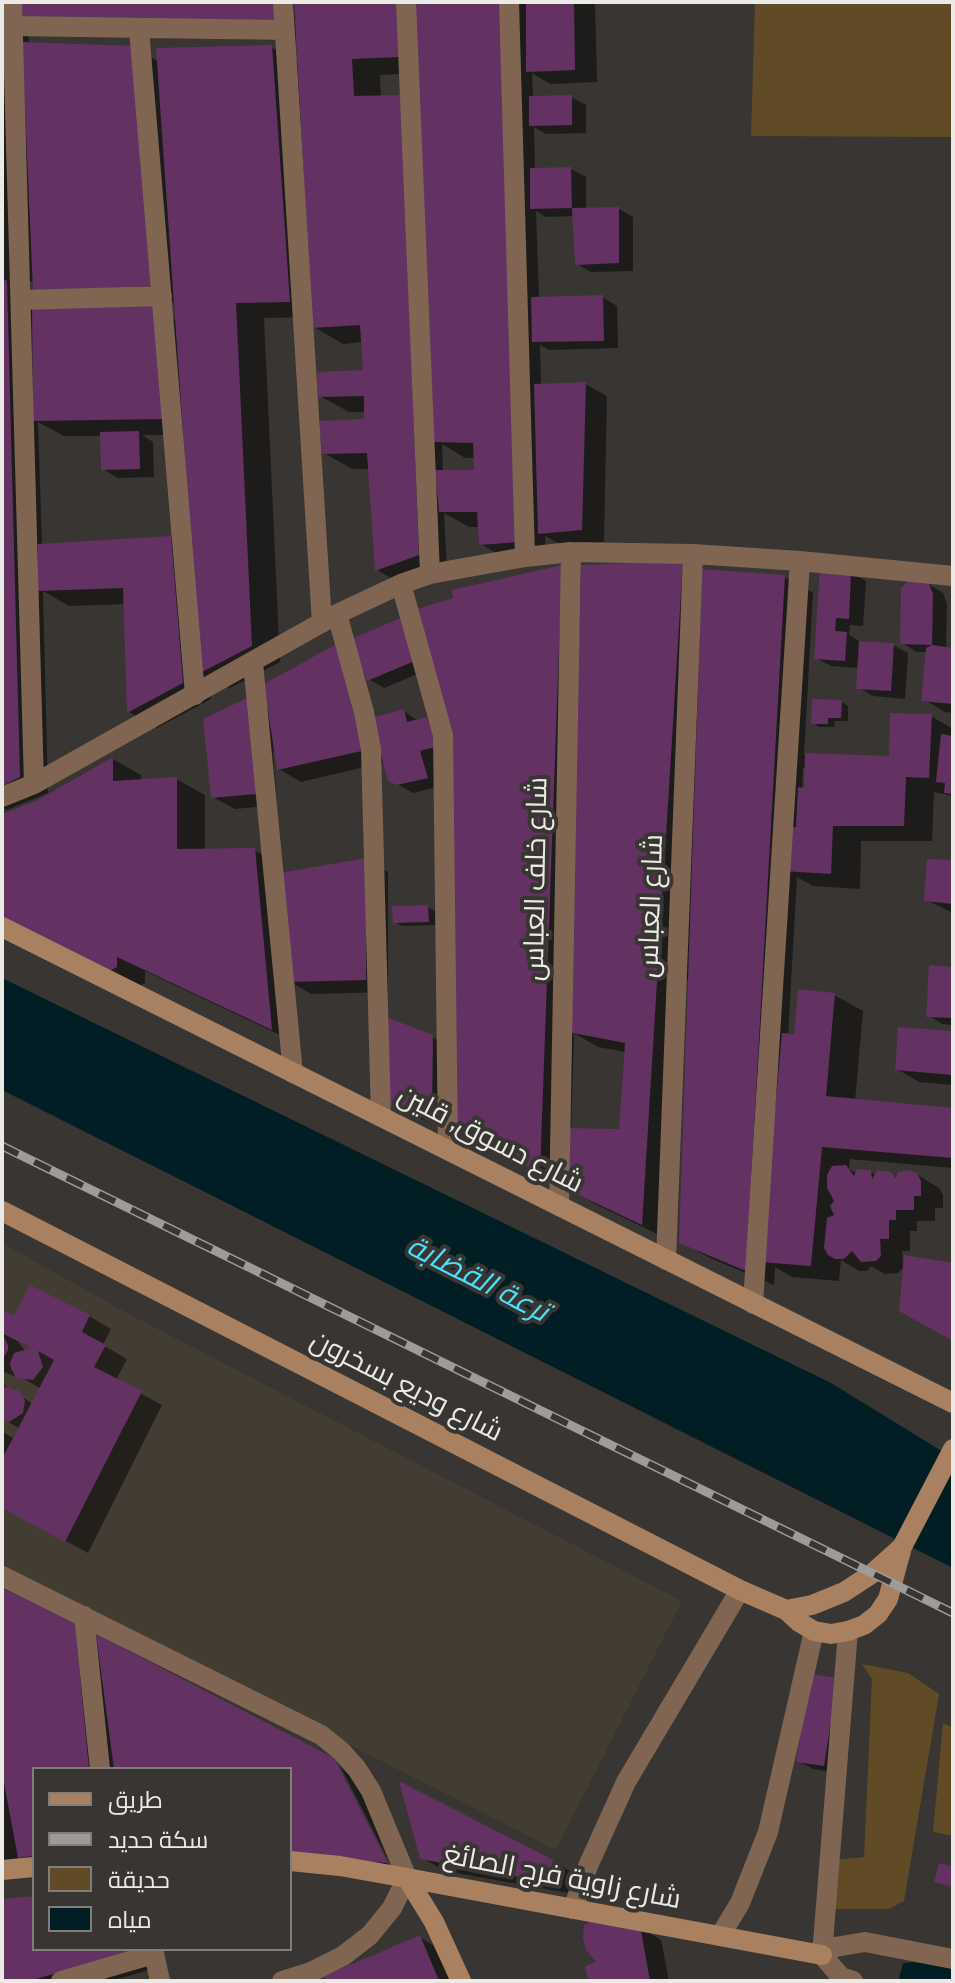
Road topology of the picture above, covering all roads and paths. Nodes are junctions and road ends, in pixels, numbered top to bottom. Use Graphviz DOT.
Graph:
graph roads {
  1 [pos="12,2"];
  2 [pos="283,2"];
  3 [pos="406,2"];
  4 [pos="509,2"];
  5 [pos="13,26"];
  6 [pos="139,29"];
  7 [pos="284,30"];
  8 [pos="11,269"];
  9 [pos="162,296"];
  10 [pos="21,300"];
  11 [pos="571,552"];
  12 [pos="693,554"];
  13 [pos="525,557"];
  14 [pos="800,561"];
  15 [pos="430,574"];
  16 [pos="953,576"];
  17 [pos="401,584"];
  18 [pos="329,619"];
  19 [pos="253,663"];
  20 [pos="195,695"];
  21 [pos="34,784"];
  22 [pos="2,797"];
  23 [pos="2,927"];
  24 [pos="293,1073"];
  25 [pos="381,1117"];
  26 [pos="448,1150"];
  27 [pos="559,1206"];
  28 [pos="2,1211"];
  29 [pos="666,1260"];
  30 [pos="753,1304"];
  31 [pos="953,1403"];
  32 [pos="953,1449"];
  33 [pos="902,1547"];
  34 [pos="2,1576"];
  35 [pos="740,1590"];
  36 [pos="786,1610"];
  37 [pos="84,1616"];
  38 [pos="814,1631"];
  39 [pos="848,1631"];
  40 [pos="100,1767"];
  41 [pos="292,1861"];
  42 [pos="32,1867"];
  43 [pos="2,1870"];
  44 [pos="407,1878"];
  45 [pos="573,1909"];
  46 [pos="720,1936"];
  47 [pos="154,1952"];
  48 [pos="822,1955"];
  49 [pos="953,1959"];
  50 [pos="313,1977"];
  51 [pos="61,1981"];
  52 [pos="160,1981"];
  53 [pos="282,1981"];
  54 [pos="461,1981"];
  55 [pos="853,1981"];
  1 -- 5 [label="street"];
  2 -- 7 [label="street"];
  3 -- 15 [label="street"];
  4 -- 13 [label="street"];
  5 -- 6 [label="street"];
  5 -- 8 [label="street"];
  6 -- 7 [label="street"];
  6 -- 9 [label="street"];
  7 -- 18 [label="street"];
  8 -- 10 [label="street"];
  9 -- 10 [label="street"];
  9 -- 20 [label="street"];
  10 -- 21 [label="street"];
  11 -- 12 [label="street"];
  11 -- 13 [label="street"];
  11 -- 27 [label="street, شارع خلف العباس"];
  12 -- 14 [label="street"];
  12 -- 29 [label="street, شارع العباس"];
  13 -- 15 [label="street"];
  14 -- 16 [label="street"];
  14 -- 30 [label="street"];
  15 -- 17 [label="street"];
  17 -- 18 [label="street"];
  17 -- 26 [label="street"];
  18 -- 19 [label="street"];
  18 -- 25 [label="street"];
  19 -- 20 [label="street"];
  19 -- 24 [label="street"];
  20 -- 21 [label="street"];
  21 -- 22 [label="street"];
  23 -- 24 [label="street, شارع دسوق, قلين"];
  24 -- 25 [label="street, شارع دسوق, قلين"];
  25 -- 26 [label="street, شارع دسوق, قلين"];
  26 -- 27 [label="street, شارع دسوق, قلين"];
  27 -- 29 [label="street, شارع دسوق, قلين"];
  28 -- 35 [label="street, شارع وديع بسخرون"];
  29 -- 30 [label="street, شارع دسوق, قلين"];
  30 -- 31 [label="street, شارع دسوق, قلين"];
  32 -- 33 [label="street"];
  33 -- 36 [label="street"];
  33 -- 39 [label="street"];
  34 -- 37 [label="street"];
  35 -- 36 [label="street, شارع وديع بسخرون"];
  35 -- 45 [label="street"];
  36 -- 38 [label="street, شارع وديع بسخرون"];
  37 -- 40 [label="street"];
  37 -- 44 [label="street"];
  38 -- 39 [label="street"];
  38 -- 46 [label="street"];
  39 -- 48 [label="street"];
  41 -- 44 [label="street, شارع زاوية فرج الصائغ"];
  42 -- 43 [label="street"];
  44 -- 45 [label="street, شارع زاوية فرج الصائغ"];
  44 -- 50 [label="street"];
  44 -- 54 [label="street"];
  45 -- 46 [label="street, شارع زاوية فرج الصائغ"];
  46 -- 48 [label="street, شارع زاوية فرج الصائغ"];
  47 -- 51 [label="street"];
  47 -- 52 [label="street"];
  48 -- 49 [label="street, شارع زاوية فرج الصائغ"];
  48 -- 55 [label="street"];
  50 -- 53 [label="street"];
}
